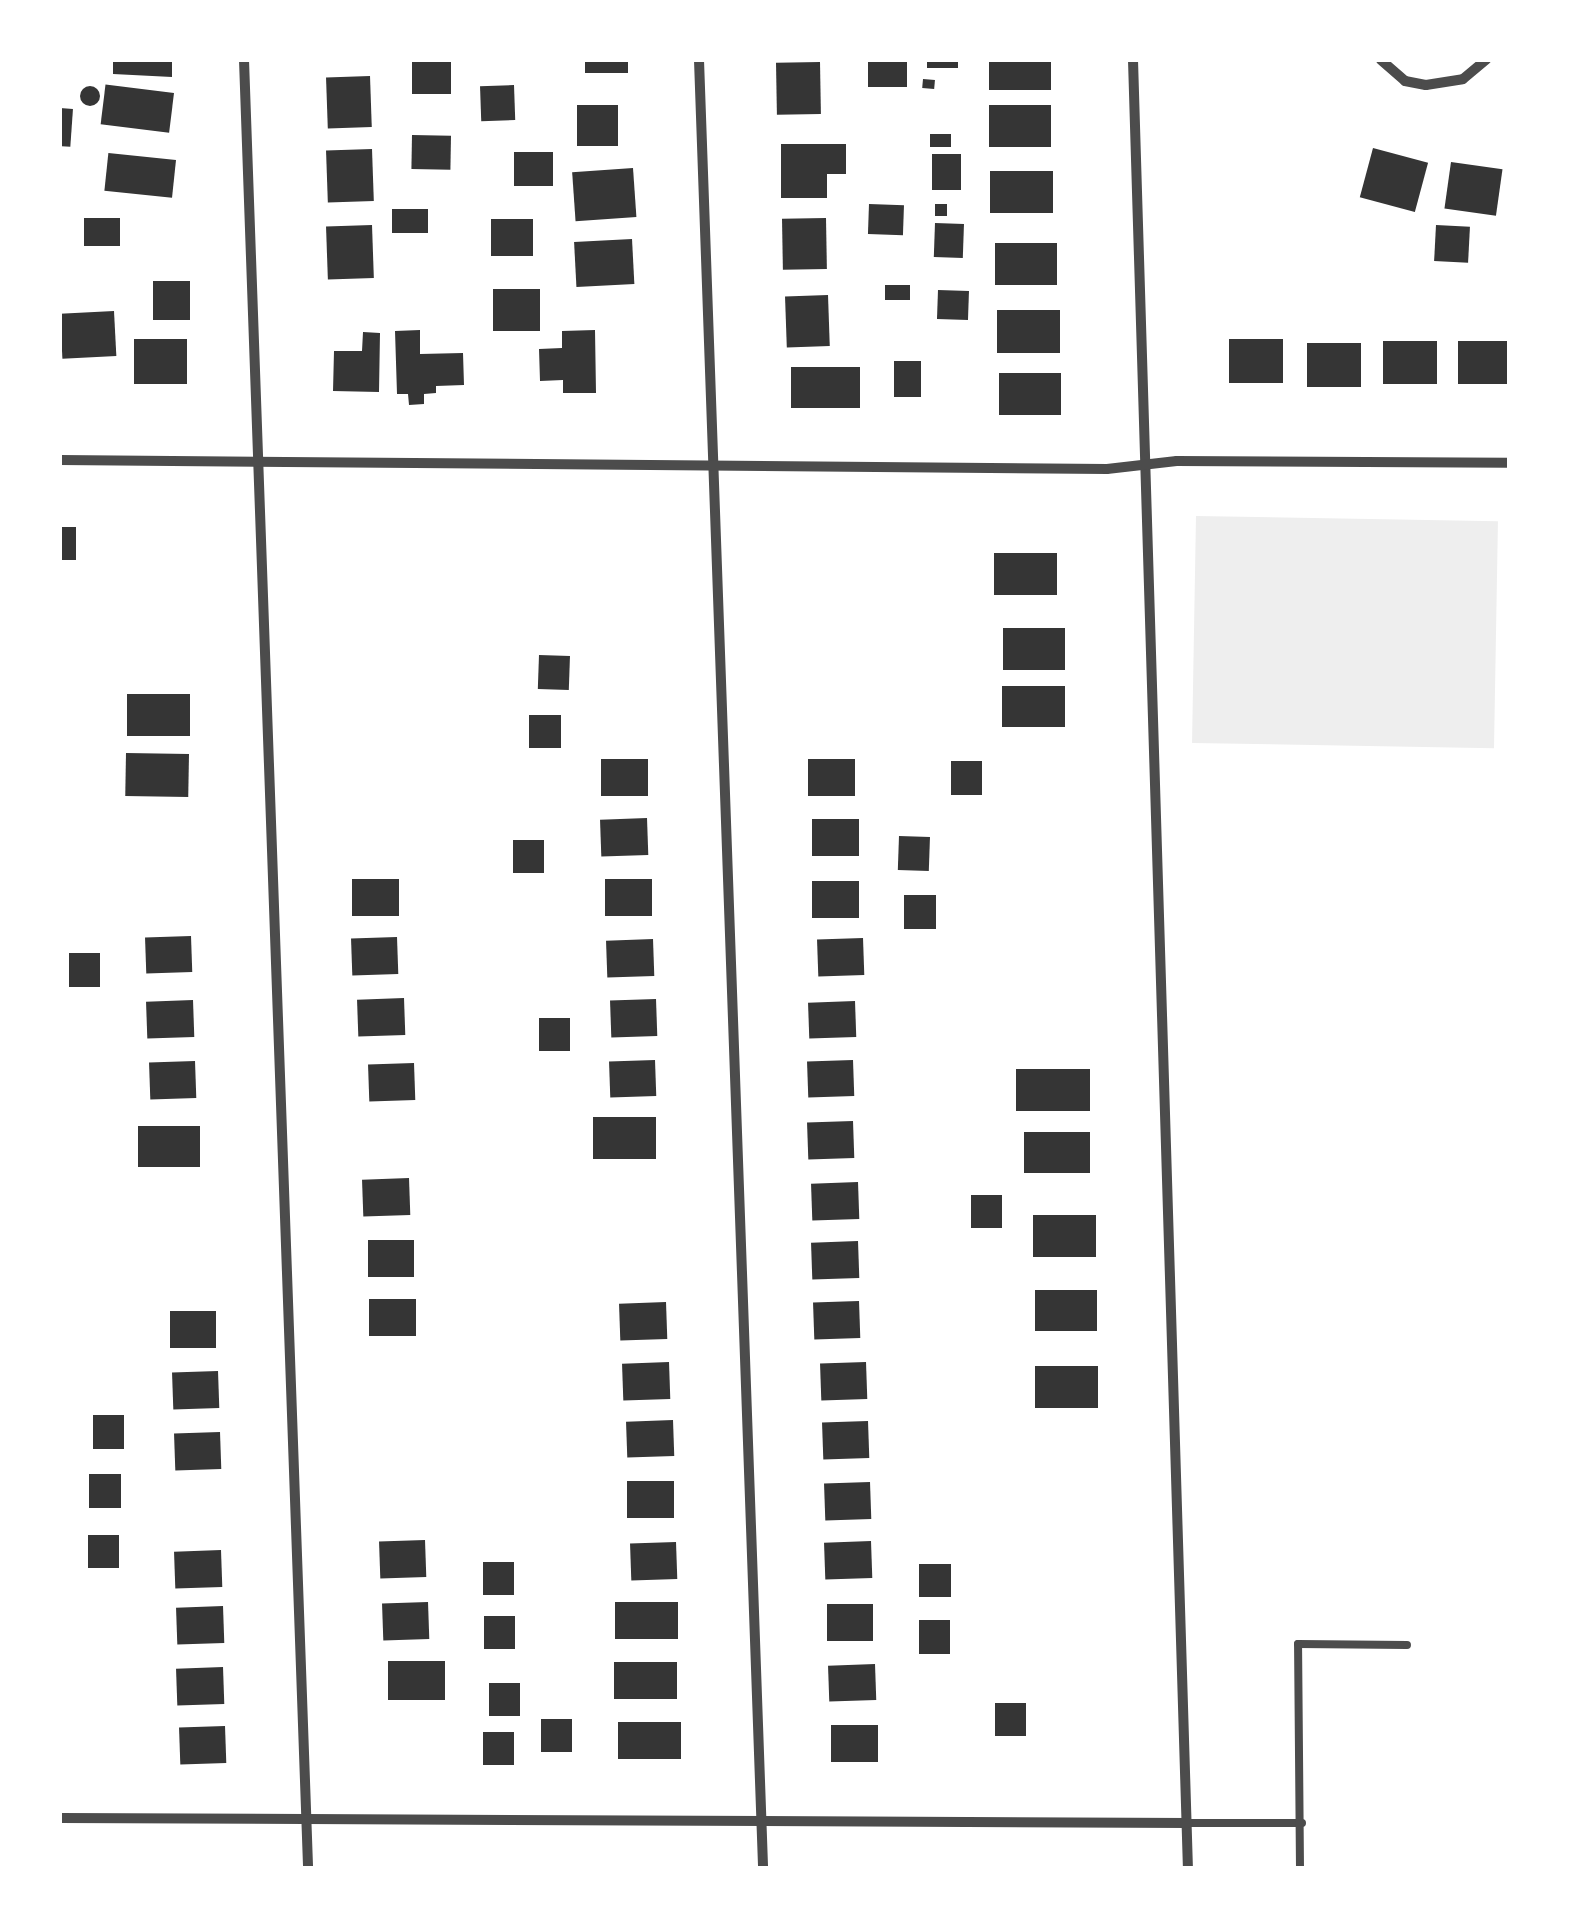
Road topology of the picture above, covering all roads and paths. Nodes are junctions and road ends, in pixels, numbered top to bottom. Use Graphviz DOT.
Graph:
graph roads {
  1 [pos="244,60"];
  2 [pos="699,60"];
  3 [pos="1133,60"];
  4 [pos="1381,60"];
  5 [pos="1486,60"];
  6 [pos="60,460"];
  7 [pos="258,462"];
  8 [pos="1509,463"];
  9 [pos="1148,465"];
  10 [pos="714,466"];
  11 [pos="1407,1645"];
  12 [pos="60,1818"];
  13 [pos="306,1819"];
  14 [pos="761,1823"];
  15 [pos="1188,1823"];
  16 [pos="1302,1823"];
  17 [pos="308,1868"];
  18 [pos="763,1868"];
  19 [pos="1188,1868"];
  20 [pos="1300,1868"];
  1 -- 7 [label="street"];
  2 -- 10 [label="street"];
  3 -- 9 [label="street"];
  4 -- 5 [label="street"];
  6 -- 7 [label="street"];
  7 -- 10 [label="street"];
  7 -- 13 [label="street"];
  8 -- 9 [label="street"];
  9 -- 10 [label="street"];
  9 -- 15 [label="street"];
  10 -- 14 [label="street"];
  11 -- 16 [label="lane"];
  12 -- 13 [label="street"];
  13 -- 14 [label="street"];
  13 -- 17 [label="street"];
  14 -- 15 [label="street"];
  14 -- 18 [label="street"];
  15 -- 16 [label="lane"];
  15 -- 19 [label="street"];
  16 -- 20 [label="lane"];
}
